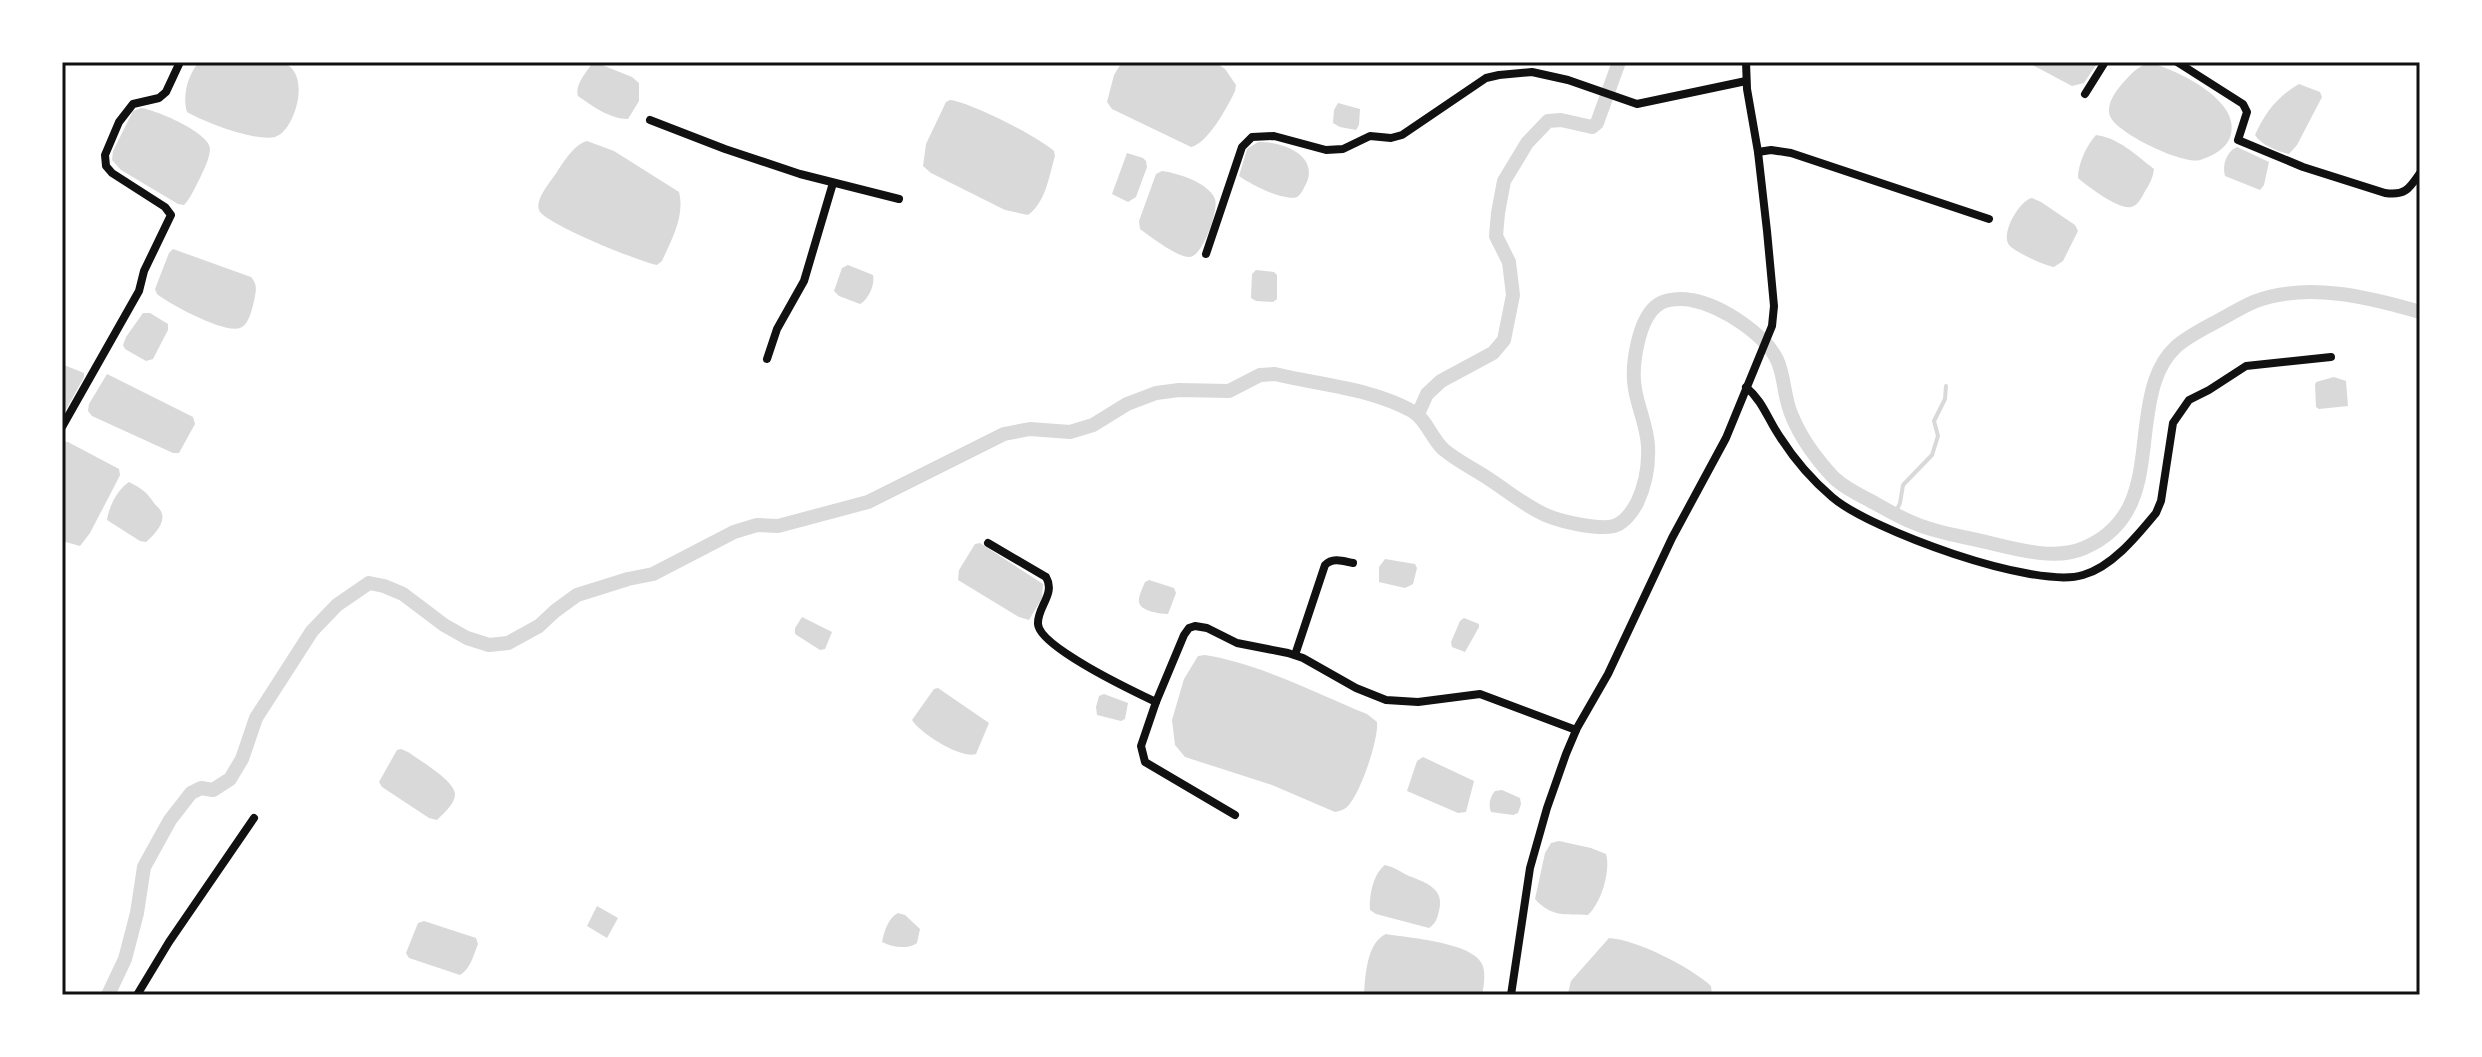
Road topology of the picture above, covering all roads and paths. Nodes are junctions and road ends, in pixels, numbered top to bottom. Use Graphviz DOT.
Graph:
graph roads {
  1 [pos="180,62"];
  2 [pos="1746,62"];
  3 [pos="2105,62"];
  4 [pos="2177,62"];
  5 [pos="1746,81"];
  6 [pos="2085,94"];
  7 [pos="650,120"];
  8 [pos="1758,152"];
  9 [pos="2420,173"];
  10 [pos="833,183"];
  11 [pos="899,199"];
  12 [pos="1989,219"];
  13 [pos="1206,254"];
  14 [pos="2331,357"];
  15 [pos="767,359"];
  16 [pos="1746,387"];
  17 [pos="62,427"];
  18 [pos="988,543"];
  19 [pos="1353,563"];
  20 [pos="1295,655"];
  21 [pos="1156,702"];
  22 [pos="1576,730"];
  23 [pos="1235,815"];
  24 [pos="254,818"];
  25 [pos="137,995"];
  26 [pos="1511,995"];
  1 -- 17 [label="street"];
  2 -- 5 [label="street"];
  3 -- 6 [label="street"];
  4 -- 9 [label="street"];
  5 -- 8 [label="street"];
  5 -- 13 [label="street"];
  7 -- 10 [label="street"];
  8 -- 12 [label="street"];
  8 -- 16 [label="street"];
  10 -- 11 [label="street"];
  10 -- 15 [label="street"];
  14 -- 16 [label="street"];
  16 -- 22 [label="street"];
  18 -- 21 [label="street"];
  19 -- 20 [label="street"];
  20 -- 21 [label="street"];
  20 -- 22 [label="street"];
  21 -- 23 [label="street"];
  22 -- 26 [label="street"];
  24 -- 25 [label="street"];
}
